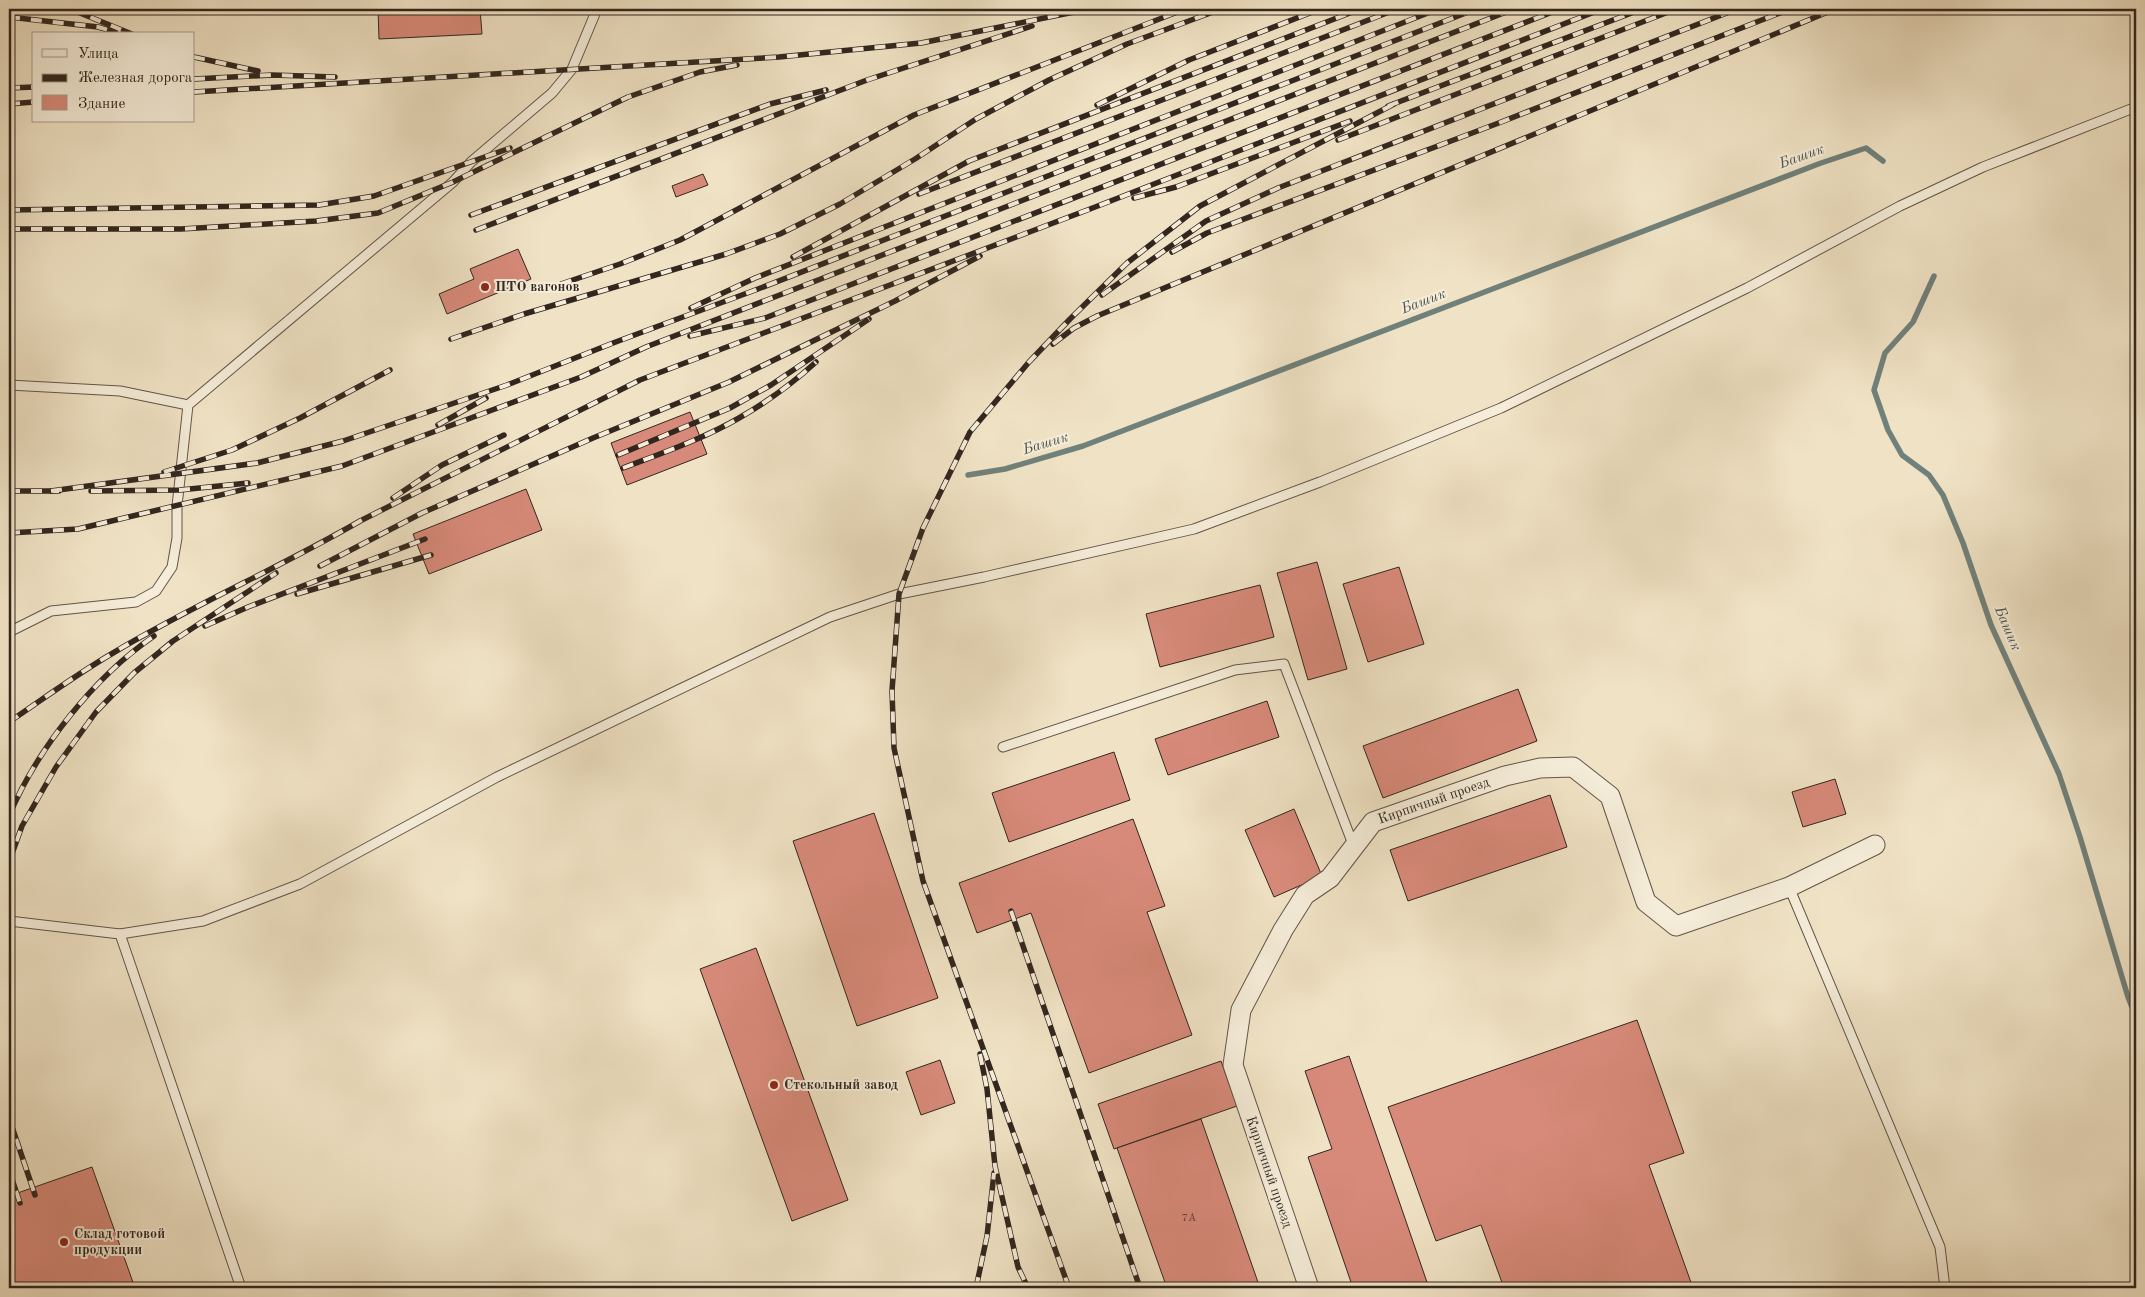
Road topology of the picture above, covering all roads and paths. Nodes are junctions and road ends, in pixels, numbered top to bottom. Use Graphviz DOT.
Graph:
graph roads {
  1 [pos="597,9"];
  2 [pos="2136,107"];
  3 [pos="9,385"];
  4 [pos="188,405"];
  5 [pos="9,632"];
  6 [pos="1003,747"];
  7 [pos="1875,845"];
  8 [pos="1354,847"];
  9 [pos="1788,887"];
  10 [pos="9,921"];
  11 [pos="120,934"];
  12 [pos="241,1288"];
  13 [pos="1309,1288"];
  14 [pos="1945,1288"];
  1 -- 4 [label="lane"];
  2 -- 11 [label="lane"];
  3 -- 4 [label="lane"];
  4 -- 5 [label="lane"];
  6 -- 8 [label="lane"];
  7 -- 9 [label="street, Кирпичный проезд"];
  8 -- 9 [label="street, Кирпичный проезд"];
  8 -- 13 [label="street, Кирпичный проезд"];
  9 -- 14 [label="lane"];
  10 -- 11 [label="lane"];
  11 -- 12 [label="lane"];
}
